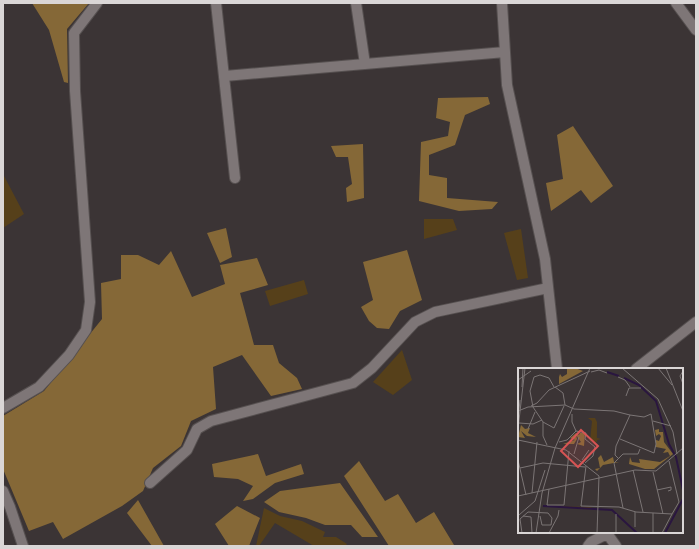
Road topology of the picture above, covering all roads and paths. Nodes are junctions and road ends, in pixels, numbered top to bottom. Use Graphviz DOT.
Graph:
graph roads {
  1 [pos="97,3"];
  2 [pos="216,3"];
  3 [pos="356,3"];
  4 [pos="502,3"];
  5 [pos="676,3"];
  6 [pos="696,30"];
  7 [pos="505,52"];
  8 [pos="365,64"];
  9 [pos="225,76"];
  10 [pos="235,178"];
  11 [pos="548,288"];
  12 [pos="696,322"];
  13 [pos="557,368"];
  14 [pos="637,368"];
  15 [pos="3,408"];
  16 [pos="150,483"];
  17 [pos="3,491"];
  18 [pos="607,533"];
  19 [pos="23,546"];
  20 [pos="588,546"];
  21 [pos="616,546"];
  1 -- 15 [label="street"];
  2 -- 9 [label="street"];
  3 -- 8 [label="street"];
  4 -- 7 [label="street"];
  5 -- 6 [label="street"];
  7 -- 8 [label="street"];
  7 -- 11 [label="street"];
  8 -- 9 [label="street"];
  9 -- 10 [label="street"];
  11 -- 13 [label="street"];
  11 -- 16 [label="street"];
  12 -- 14 [label="street"];
  17 -- 19 [label="street"];
  18 -- 20 [label="street"];
  18 -- 21 [label="street"];
}
